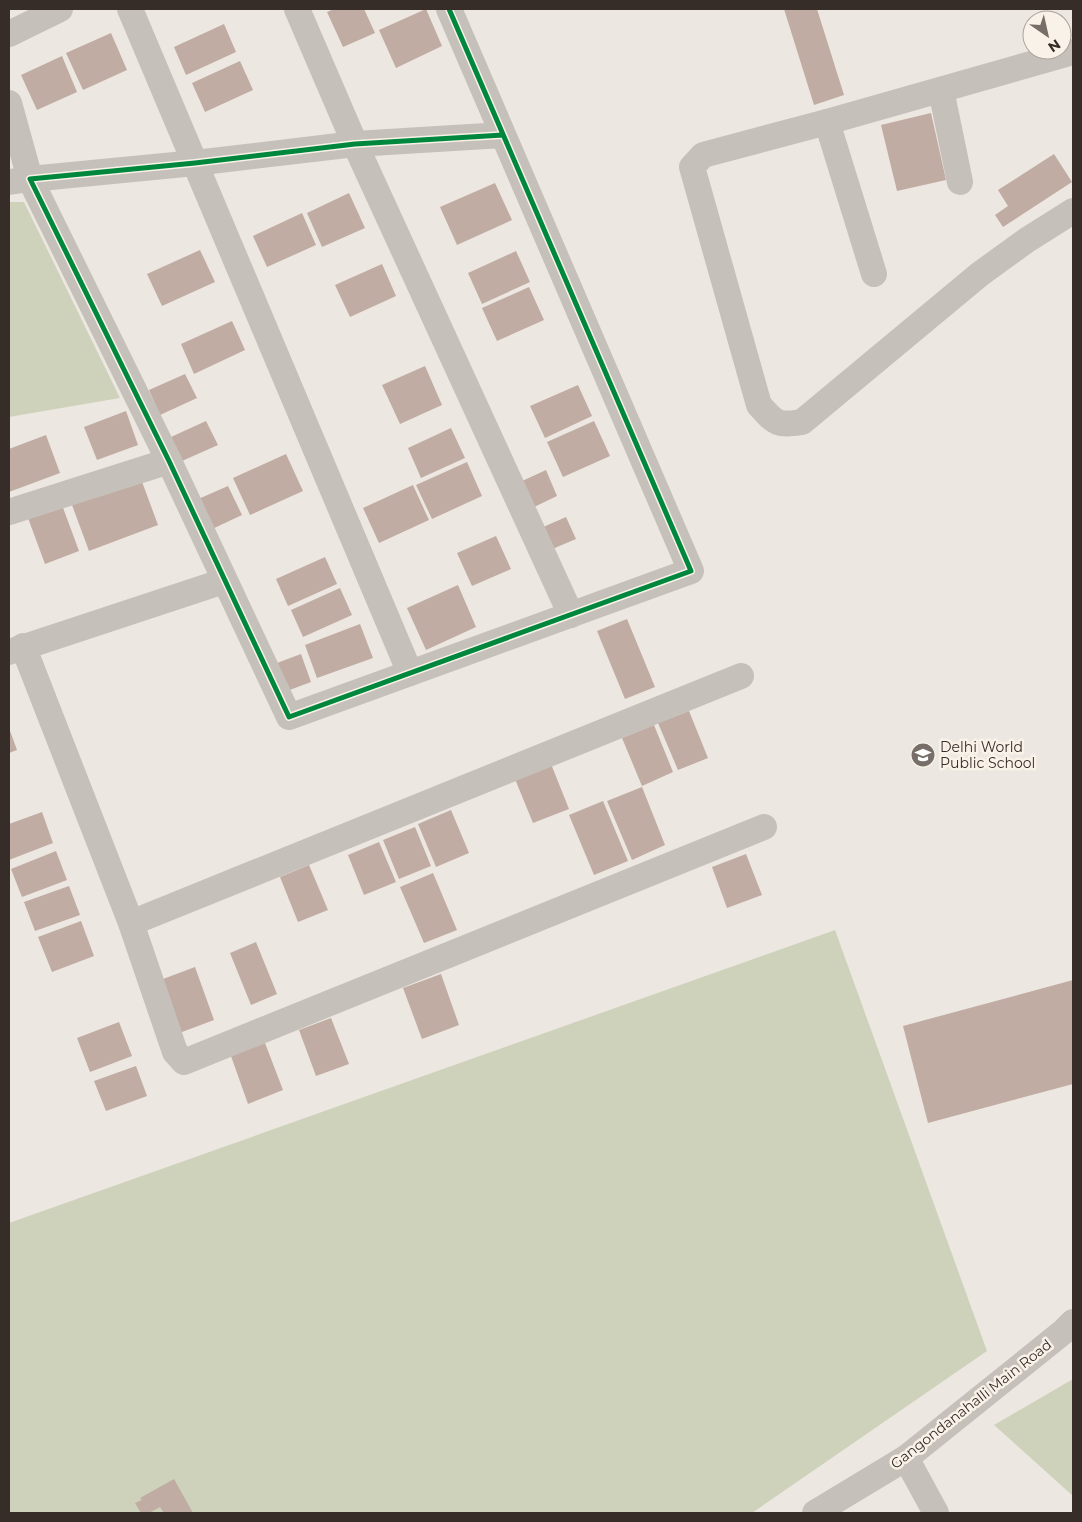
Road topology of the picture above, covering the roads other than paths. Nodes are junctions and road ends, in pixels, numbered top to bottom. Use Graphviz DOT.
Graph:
graph roads {
  1 [pos="60,9"];
  2 [pos="130,9"];
  3 [pos="298,9"];
  4 [pos="449,9"];
  5 [pos="9,34"];
  6 [pos="1073,52"];
  7 [pos="941,90"];
  8 [pos="9,103"];
  9 [pos="827,122"];
  10 [pos="504,135"];
  11 [pos="355,144"];
  12 [pos="195,164"];
  13 [pos="20,181"];
  14 [pos="960,182"];
  15 [pos="1073,210"];
  16 [pos="874,274"];
  17 [pos="168,461"];
  18 [pos="9,512"];
  19 [pos="224,581"];
  20 [pos="572,615"];
  21 [pos="16,649"];
  22 [pos="410,673"];
  23 [pos="741,676"];
  24 [pos="764,827"];
  25 [pos="130,923"];
  26 [pos="1073,1322"];
  27 [pos="906,1458"];
  28 [pos="815,1513"];
  29 [pos="936,1513"];
  1 -- 5 [label="street"];
  2 -- 12 [label="street"];
  3 -- 11 [label="street"];
  4 -- 10 [label="street"];
  6 -- 7 [label="street"];
  7 -- 9 [label="street"];
  7 -- 14 [label="street"];
  8 -- 13 [label="street"];
  9 -- 15 [label="street"];
  9 -- 16 [label="street"];
  10 -- 11 [label="street"];
  10 -- 20 [label="street"];
  11 -- 12 [label="street"];
  11 -- 20 [label="street"];
  12 -- 13 [label="street"];
  12 -- 22 [label="street"];
  13 -- 17 [label="street"];
  17 -- 18 [label="street"];
  17 -- 19 [label="street"];
  19 -- 21 [label="street"];
  19 -- 22 [label="street"];
  20 -- 22 [label="street"];
  21 -- 25 [label="street"];
  23 -- 25 [label="street"];
  24 -- 25 [label="street"];
  26 -- 27 [label="street, Gangondanahalli Main Road"];
  27 -- 28 [label="street, Gangondanahalli Main Road"];
  27 -- 29 [label="street"];
}
